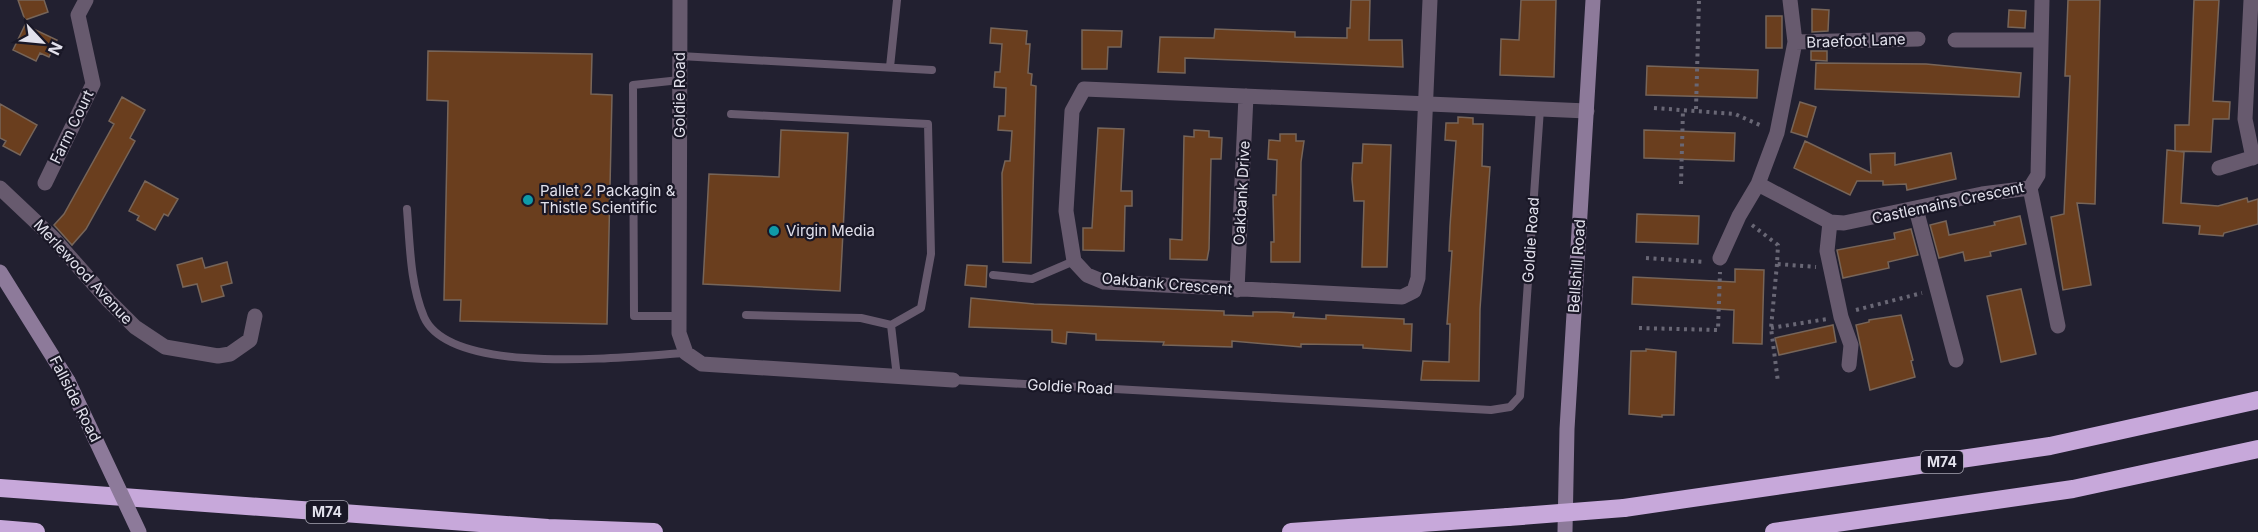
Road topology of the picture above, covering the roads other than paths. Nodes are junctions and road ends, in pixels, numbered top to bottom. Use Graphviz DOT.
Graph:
graph roads {
  1 [pos="86,0"];
  2 [pos="680,0"];
  3 [pos="897,0"];
  4 [pos="1430,0"];
  5 [pos="1593,0"];
  6 [pos="1791,0"];
  7 [pos="2042,0"];
  8 [pos="2251,0"];
  9 [pos="1918,39"];
  10 [pos="1955,40"];
  11 [pos="2040,40"];
  12 [pos="1795,42"];
  13 [pos="680,56"];
  14 [pos="890,67"];
  15 [pos="932,70"];
  16 [pos="680,80"];
  17 [pos="1246,96"];
  18 [pos="1424,104"];
  19 [pos="1540,109"];
  20 [pos="1587,111"];
  21 [pos="731,114"];
  22 [pos="2256,157"];
  23 [pos="2219,168"];
  24 [pos="45,183"];
  25 [pos="1758,184"];
  26 [pos="0,188"];
  27 [pos="2030,188"];
  28 [pos="407,209"];
  29 [pos="1916,209"];
  30 [pos="1830,222"];
  31 [pos="1074,261"];
  32 [pos="1720,261"];
  33 [pos="0,272"];
  34 [pos="993,275"];
  35 [pos="1237,290"];
  36 [pos="746,315"];
  37 [pos="255,316"];
  38 [pos="679,316"];
  39 [pos="891,325"];
  40 [pos="2058,326"];
  41 [pos="686,353"];
  42 [pos="1956,360"];
  43 [pos="1849,365"];
  44 [pos="897,377"];
  45 [pos="953,380"];
  46 [pos="2258,400"];
  47 [pos="2258,449"];
  48 [pos="0,488"];
  49 [pos="0,529"];
  50 [pos="36,532"];
  51 [pos="139,532"];
  52 [pos="654,532"];
  53 [pos="1291,532"];
  54 [pos="1565,532"];
  55 [pos="1774,532"];
  1 -- 24 [label="street, Farm Court"];
  2 -- 13 [label="street, Goldie Road"];
  3 -- 14 [label="lane"];
  4 -- 18 [label="street"];
  5 -- 20 [label="main road, Bellshill Road"];
  6 -- 12 [label="street"];
  7 -- 11 [label="street, Castlemains Crescent"];
  8 -- 22 [label="street"];
  9 -- 12 [label="street, Braefoot Lane"];
  10 -- 11 [label="street"];
  11 -- 27 [label="street, Castlemains Crescent"];
  12 -- 25 [label="street"];
  13 -- 14 [label="lane"];
  13 -- 16 [label="street, Goldie Road"];
  14 -- 15 [label="lane"];
  16 -- 38 [label="street, Goldie Road"];
  16 -- 38 [label="lane"];
  17 -- 18 [label="street"];
  17 -- 31 [label="street"];
  17 -- 35 [label="street, Oakbank Drive"];
  18 -- 19 [label="street"];
  18 -- 35 [label="street, Oakbank Crescent"];
  19 -- 20 [label="street"];
  19 -- 45 [label="lane, Goldie Road"];
  20 -- 54 [label="main road, Bellshill Road"];
  21 -- 39 [label="lane"];
  22 -- 23 [label="street"];
  25 -- 30 [label="street"];
  25 -- 32 [label="street"];
  26 -- 37 [label="street, Merlewood Avenue"];
  27 -- 29 [label="street, Castlemains Crescent"];
  27 -- 40 [label="street"];
  28 -- 41 [label="lane"];
  29 -- 30 [label="street, Castlemains Crescent"];
  29 -- 42 [label="street"];
  30 -- 43 [label="street"];
  31 -- 34 [label="lane"];
  31 -- 35 [label="street, Oakbank Crescent"];
  33 -- 51 [label="main road, Fallside Road, bridge"];
  36 -- 39 [label="lane"];
  38 -- 41 [label="street, Goldie Road"];
  39 -- 44 [label="lane"];
  41 -- 44 [label="street, Goldie Road"];
  44 -- 45 [label="street, Goldie Road"];
  46 -- 53 [label="highway, M74, bridge"];
  47 -- 55 [label="highway"];
  48 -- 52 [label="highway, M74"];
  49 -- 50 [label="highway"];
}
